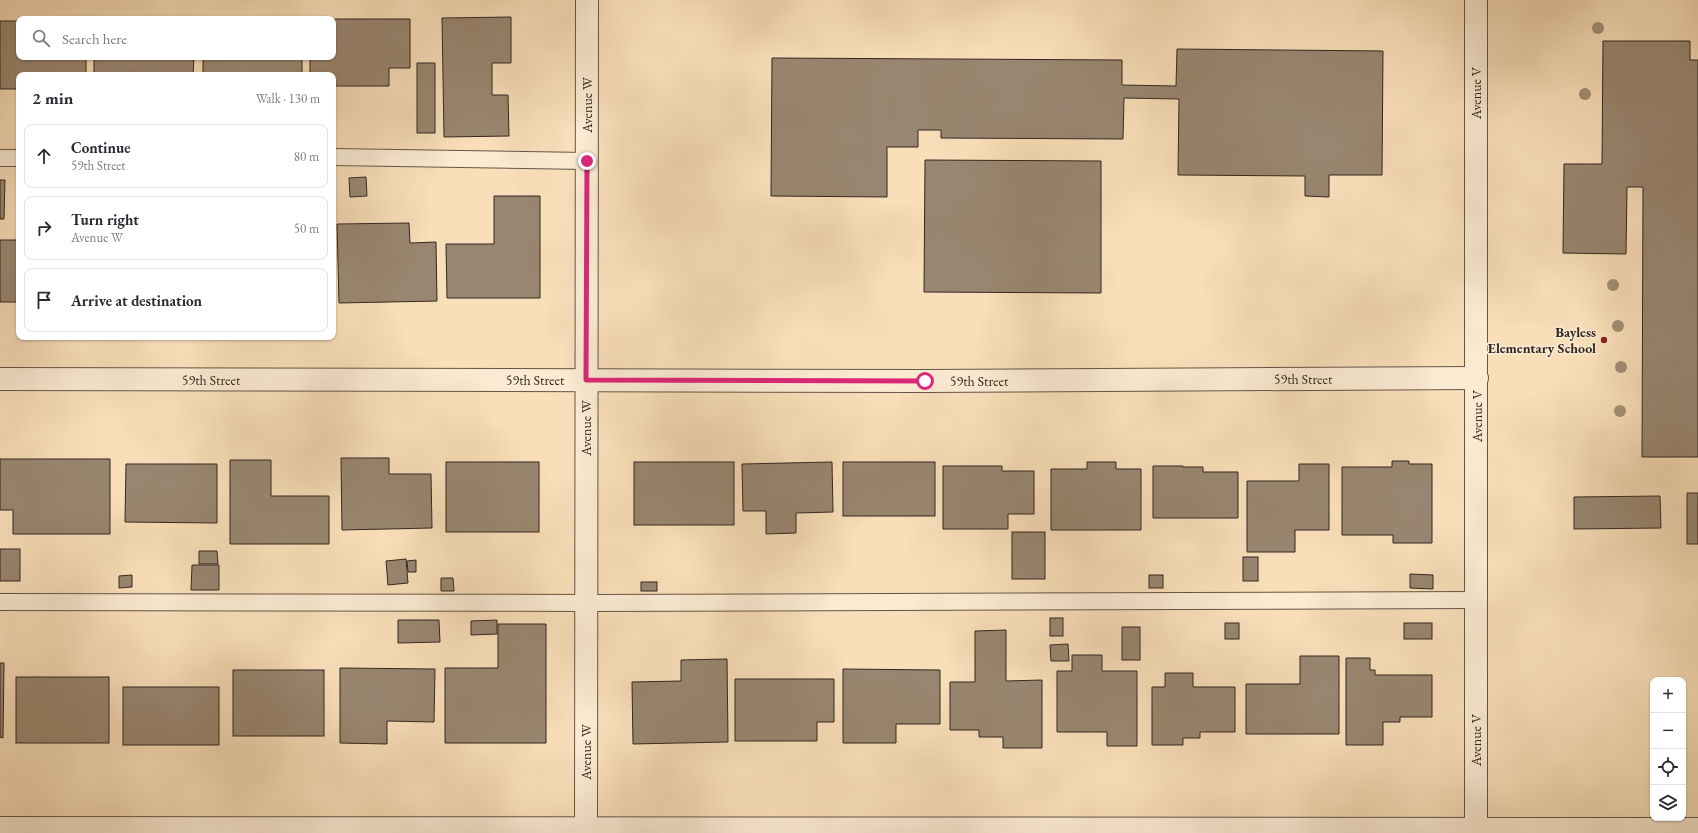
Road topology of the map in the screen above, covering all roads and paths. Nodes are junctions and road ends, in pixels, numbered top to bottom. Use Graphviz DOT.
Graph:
graph roads {
  1 [pos="587,0"];
  2 [pos="1476,0"];
  3 [pos="336,157"];
  4 [pos="0,158"];
  5 [pos="16,158"];
  6 [pos="587,161"];
  7 [pos="1477,378"];
  8 [pos="0,379"];
  9 [pos="586,380"];
  10 [pos="1476,600"];
  11 [pos="0,602"];
  12 [pos="586,603"];
  13 [pos="0,828"];
  14 [pos="1698,829"];
  15 [pos="586,831"];
  16 [pos="1476,831"];
  1 -- 6 [label="street, Avenue W"];
  2 -- 7 [label="street, Avenue V"];
  3 -- 6 [label="lane"];
  4 -- 5 [label="lane"];
  6 -- 9 [label="street, Avenue W"];
  7 -- 9 [label="street, 59th Street"];
  7 -- 10 [label="street, Avenue V"];
  8 -- 9 [label="street, 59th Street"];
  9 -- 12 [label="street, Avenue W"];
  10 -- 12 [label="lane"];
  10 -- 16 [label="street, Avenue V"];
  11 -- 12 [label="lane"];
  12 -- 15 [label="street, Avenue W"];
  13 -- 15 [label="street"];
  14 -- 16 [label="street"];
  15 -- 16 [label="street"];
}
